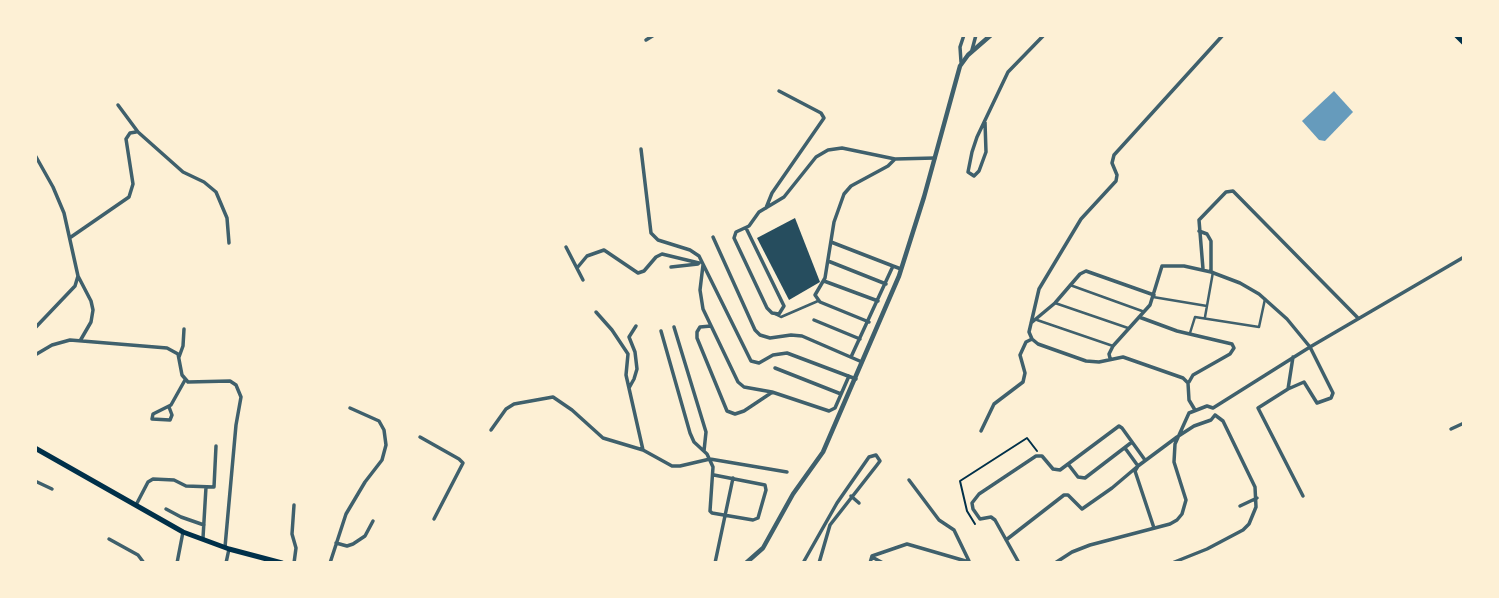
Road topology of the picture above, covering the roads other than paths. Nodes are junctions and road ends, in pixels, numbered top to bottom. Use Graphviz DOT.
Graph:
graph roads {
  1 [pos="654,35"];
  2 [pos="964,35"];
  3 [pos="976,35"];
  4 [pos="1044,35"];
  5 [pos="1223,35"];
  6 [pos="1457,35"];
  7 [pos="987,37"];
  8 [pos="646,40"];
  9 [pos="1464,43"];
  10 [pos="972,52"];
  11 [pos="961,64"];
  12 [pos="779,91"];
  13 [pos="118,105"];
  14 [pos="985,122"];
  15 [pos="138,132"];
  16 [pos="641,149"];
  17 [pos="35,155"];
  18 [pos="935,158"];
  19 [pos="895,159"];
  20 [pos="766,208"];
  21 [pos="746,228"];
  22 [pos="1199,231"];
  23 [pos="71,237"];
  24 [pos="713,237"];
  25 [pos="831,242"];
  26 [pos="229,243"];
  27 [pos="566,247"];
  28 [pos="1464,257"];
  29 [pos="828,261"];
  30 [pos="701,263"];
  31 [pos="893,266"];
  32 [pos="671,267"];
  33 [pos="577,268"];
  34 [pos="901,269"];
  35 [pos="1203,269"];
  36 [pos="1212,272"];
  37 [pos="78,276"];
  38 [pos="583,280"];
  39 [pos="824,281"];
  40 [pos="886,284"];
  41 [pos="1070,285"];
  42 [pos="1153,296"];
  43 [pos="1265,299"];
  44 [pos="878,301"];
  45 [pos="819,302"];
  46 [pos="1055,303"];
  47 [pos="1207,306"];
  48 [pos="596,312"];
  49 [pos="1144,312"];
  50 [pos="775,314"];
  51 [pos="1139,317"];
  52 [pos="1358,318"];
  53 [pos="1205,319"];
  54 [pos="814,320"];
  55 [pos="869,322"];
  56 [pos="1033,322"];
  57 [pos="711,326"];
  58 [pos="635,327"];
  59 [pos="674,327"];
  60 [pos="35,328"];
  61 [pos="1129,328"];
  62 [pos="184,329"];
  63 [pos="661,331"];
  64 [pos="1190,335"];
  65 [pos="860,339"];
  66 [pos="1032,339"];
  67 [pos="80,341"];
  68 [pos="1113,346"];
  69 [pos="1310,346"];
  70 [pos="35,355"];
  71 [pos="179,357"];
  72 [pos="852,357"];
  73 [pos="1293,357"];
  74 [pos="1110,358"];
  75 [pos="862,362"];
  76 [pos="775,368"];
  77 [pos="849,376"];
  78 [pos="856,379"];
  79 [pos="185,380"];
  80 [pos="629,388"];
  81 [pos="1189,388"];
  82 [pos="1288,389"];
  83 [pos="772,392"];
  84 [pos="841,394"];
  85 [pos="169,407"];
  86 [pos="350,408"];
  87 [pos="1213,408"];
  88 [pos="1195,410"];
  89 [pos="1214,415"];
  90 [pos="1187,421"];
  91 [pos="1464,423"];
  92 [pos="1194,426"];
  93 [pos="1451,429"];
  94 [pos="491,430"];
  95 [pos="981,431"];
  96 [pos="420,437"];
  97 [pos="1177,437"];
  98 [pos="1132,442"];
  99 [pos="216,446"];
  100 [pos="35,448"];
  101 [pos="1125,448"];
  102 [pos="643,450"];
  103 [pos="704,451"];
  104 [pos="710,458"];
  105 [pos="1145,460"];
  106 [pos="1068,464"];
  107 [pos="1138,466"];
  108 [pos="787,472"];
  109 [pos="714,475"];
  110 [pos="733,478"];
  111 [pos="909,480"];
  112 [pos="35,481"];
  113 [pos="206,487"];
  114 [pos="52,489"];
  115 [pos="851,496"];
  116 [pos="1303,496"];
  117 [pos="1257,498"];
  118 [pos="859,503"];
  119 [pos="294,505"];
  120 [pos="1240,506"];
  121 [pos="135,507"];
  122 [pos="166,509"];
  123 [pos="725,515"];
  124 [pos="434,519"];
  125 [pos="373,522"];
  126 [pos="204,525"];
  127 [pos="1154,528"];
  128 [pos="183,532"];
  129 [pos="109,539"];
  130 [pos="203,540"];
  131 [pos="1006,540"];
  132 [pos="336,543"];
  133 [pos="227,548"];
  134 [pos="872,557"];
  135 [pos="144,563"];
  136 [pos="177,563"];
  137 [pos="226,563"];
  138 [pos="282,563"];
  139 [pos="294,563"];
  140 [pos="330,563"];
  141 [pos="715,563"];
  142 [pos="746,563"];
  143 [pos="803,563"];
  144 [pos="819,563"];
  145 [pos="870,563"];
  146 [pos="883,563"];
  147 [pos="970,563"];
  148 [pos="1019,563"];
  149 [pos="1055,563"];
  150 [pos="1172,563"];
  1 -- 8 [label="street"];
  2 -- 11 [label="street"];
  3 -- 10 [label="street"];
  4 -- 14 [label="street"];
  5 -- 56 [label="street"];
  6 -- 9 [label="main road"];
  7 -- 10 [label="street"];
  10 -- 11 [label="street"];
  11 -- 18 [label="street"];
  12 -- 20 [label="street"];
  13 -- 15 [label="street"];
  14 -- 14 [label="street"];
  15 -- 23 [label="street"];
  15 -- 26 [label="street"];
  16 -- 30 [label="street"];
  17 -- 23 [label="street"];
  18 -- 19 [label="street"];
  18 -- 34 [label="street"];
  19 -- 20 [label="street"];
  19 -- 25 [label="street"];
  20 -- 21 [label="street"];
  21 -- 50 [label="street"];
  21 -- 50 [label="street"];
  22 -- 35 [label="street"];
  22 -- 36 [label="street"];
  22 -- 52 [label="street"];
  23 -- 37 [label="street"];
  24 -- 72 [label="street"];
  25 -- 29 [label="street"];
  25 -- 31 [label="street"];
  27 -- 33 [label="street"];
  28 -- 52 [label="street"];
  29 -- 39 [label="street"];
  29 -- 40 [label="street"];
  30 -- 32 [label="street"];
  30 -- 33 [label="street"];
  30 -- 57 [label="street"];
  30 -- 77 [label="street"];
  31 -- 34 [label="street"];
  31 -- 40 [label="street"];
  33 -- 38 [label="street"];
  34 -- 75 [label="street"];
  35 -- 36 [label="street"];
  35 -- 42 [label="street"];
  36 -- 43 [label="street"];
  36 -- 47 [label="street"];
  37 -- 60 [label="street"];
  37 -- 67 [label="street"];
  39 -- 44 [label="street"];
  39 -- 45 [label="street"];
  40 -- 44 [label="street"];
  41 -- 42 [label="street"];
  41 -- 46 [label="street"];
  41 -- 49 [label="street"];
  42 -- 47 [label="street"];
  42 -- 49 [label="street"];
  43 -- 53 [label="street"];
  43 -- 69 [label="street"];
  44 -- 55 [label="street"];
  45 -- 50 [label="street"];
  45 -- 55 [label="street"];
  46 -- 56 [label="street"];
  46 -- 61 [label="street"];
  47 -- 53 [label="street"];
  48 -- 80 [label="street"];
  49 -- 51 [label="street"];
  51 -- 61 [label="street"];
  51 -- 64 [label="street"];
  52 -- 69 [label="street"];
  53 -- 64 [label="street"];
  54 -- 65 [label="street"];
  55 -- 65 [label="street"];
  56 -- 66 [label="street"];
  56 -- 68 [label="street"];
  57 -- 83 [label="street"];
  57 -- 83 [label="street"];
  58 -- 80 [label="street"];
  59 -- 103 [label="street"];
  61 -- 68 [label="street"];
  62 -- 71 [label="street"];
  63 -- 103 [label="street"];
  64 -- 81 [label="street"];
  65 -- 72 [label="street"];
  66 -- 74 [label="street"];
  66 -- 95 [label="street"];
  67 -- 70 [label="street"];
  67 -- 71 [label="street"];
  68 -- 74 [label="street"];
  69 -- 73 [label="street"];
  69 -- 82 [label="street"];
  71 -- 79 [label="street"];
  72 -- 75 [label="street"];
  73 -- 82 [label="street"];
  73 -- 87 [label="street"];
  74 -- 81 [label="street"];
  75 -- 78 [label="street"];
  76 -- 84 [label="street"];
  77 -- 78 [label="street"];
  77 -- 84 [label="street"];
  78 -- 142 [label="street"];
  79 -- 85 [label="street"];
  79 -- 133 [label="street"];
  80 -- 102 [label="street"];
  81 -- 88 [label="street"];
  82 -- 116 [label="street"];
  83 -- 84 [label="street"];
  85 -- 85 [label="street"];
  86 -- 132 [label="street"];
  87 -- 88 [label="street"];
  87 -- 89 [label="street"];
  88 -- 90 [label="street"];
  89 -- 92 [label="street"];
  89 -- 117 [label="street"];
  90 -- 92 [label="street"];
  90 -- 97 [label="street"];
  91 -- 93 [label="street"];
  92 -- 97 [label="street"];
  94 -- 102 [label="street"];
  96 -- 124 [label="street"];
  97 -- 105 [label="street"];
  97 -- 127 [label="street"];
  98 -- 101 [label="street"];
  98 -- 105 [label="street"];
  98 -- 106 [label="street"];
  99 -- 113 [label="street"];
  100 -- 121 [label="main road"];
  101 -- 106 [label="street"];
  101 -- 107 [label="street"];
  102 -- 104 [label="street"];
  103 -- 104 [label="street"];
  104 -- 108 [label="street"];
  104 -- 109 [label="street"];
  105 -- 107 [label="street"];
  106 -- 131 [label="street"];
  107 -- 127 [label="street"];
  107 -- 131 [label="street"];
  109 -- 110 [label="street"];
  109 -- 123 [label="street"];
  110 -- 123 [label="street"];
  110 -- 123 [label="street"];
  111 -- 147 [label="street"];
  112 -- 114 [label="street"];
  113 -- 121 [label="street"];
  113 -- 126 [label="street"];
  115 -- 118 [label="street"];
  115 -- 143 [label="street"];
  115 -- 144 [label="street"];
  117 -- 120 [label="street"];
  117 -- 150 [label="street"];
  119 -- 139 [label="street"];
  121 -- 128 [label="main road"];
  122 -- 126 [label="street"];
  123 -- 141 [label="street"];
  125 -- 132 [label="street"];
  126 -- 130 [label="street"];
  127 -- 149 [label="street"];
  128 -- 130 [label="main road"];
  128 -- 136 [label="street"];
  129 -- 135 [label="street"];
  130 -- 133 [label="main road"];
  131 -- 148 [label="street"];
  132 -- 140 [label="street"];
  133 -- 137 [label="street"];
  133 -- 138 [label="main road"];
  134 -- 145 [label="street"];
  134 -- 146 [label="street"];
  134 -- 147 [label="street"];
}
